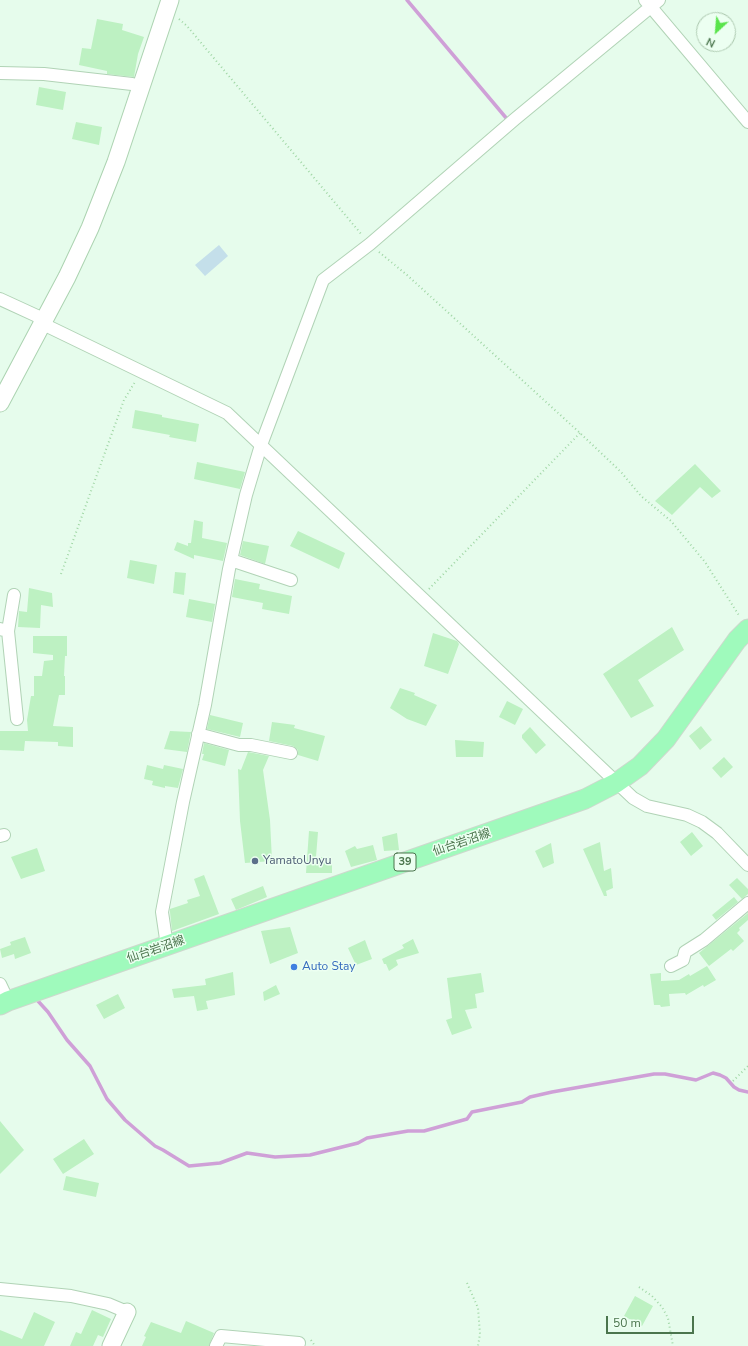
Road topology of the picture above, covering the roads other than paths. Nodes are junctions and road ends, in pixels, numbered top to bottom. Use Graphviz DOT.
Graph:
graph roads {
  1 [pos="652,2"];
  2 [pos="168,4"];
  3 [pos="0,72"];
  4 [pos="141,87"];
  5 [pos="748,122"];
  6 [pos="0,299"];
  7 [pos="43,324"];
  8 [pos="0,403"];
  9 [pos="261,445"];
  10 [pos="231,560"];
  11 [pos="291,580"];
  12 [pos="14,595"];
  13 [pos="745,624"];
  14 [pos="4,630"];
  15 [pos="18,719"];
  16 [pos="198,734"];
  17 [pos="291,753"];
  18 [pos="616,783"];
  19 [pos="748,865"];
  20 [pos="748,903"];
  21 [pos="167,946"];
  22 [pos="671,966"];
  23 [pos="0,984"];
  24 [pos="4,1003"];
  25 [pos="0,1289"];
  26 [pos="127,1312"];
  27 [pos="111,1346"];
  28 [pos="216,1346"];
  29 [pos="298,1346"];
  1 -- 5 [label="street"];
  1 -- 9 [label="street"];
  2 -- 4 [label="street"];
  3 -- 4 [label="street"];
  4 -- 7 [label="street"];
  6 -- 7 [label="street"];
  7 -- 8 [label="street"];
  7 -- 9 [label="street"];
  9 -- 10 [label="street"];
  9 -- 18 [label="street"];
  10 -- 11 [label="street"];
  10 -- 16 [label="street"];
  12 -- 14 [label="street"];
  13 -- 18 [label="main road, 仙台岩沼線 / 39"];
  14 -- 15 [label="street"];
  16 -- 17 [label="street"];
  16 -- 21 [label="street"];
  18 -- 19 [label="street"];
  18 -- 21 [label="main road, 仙台岩沼線 / 39"];
  20 -- 22 [label="street"];
  21 -- 24 [label="main road, 仙台岩沼線 / 39"];
  23 -- 24 [label="street"];
  25 -- 26 [label="street"];
  26 -- 27 [label="street"];
  28 -- 29 [label="street"];
}
